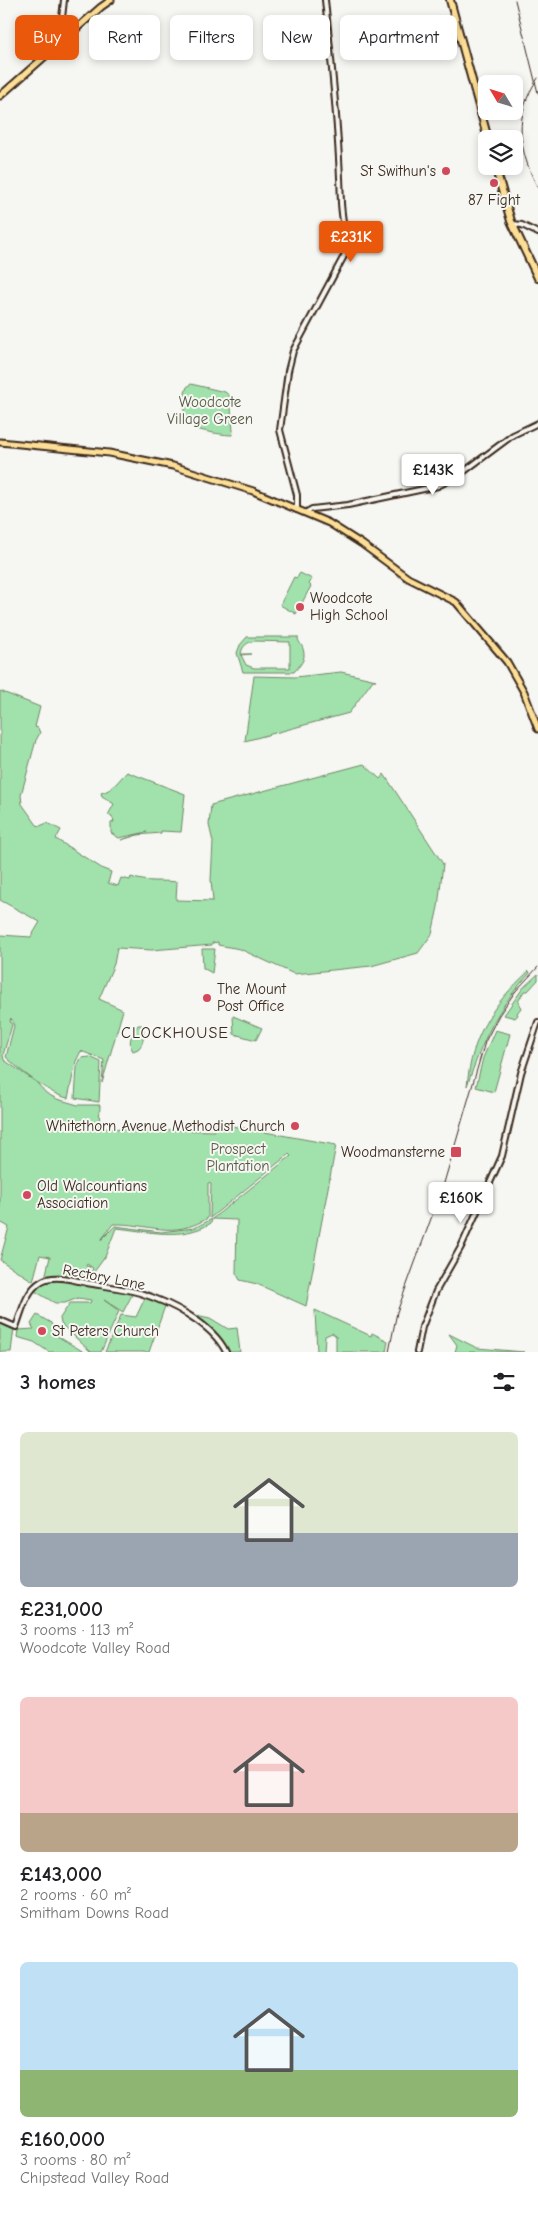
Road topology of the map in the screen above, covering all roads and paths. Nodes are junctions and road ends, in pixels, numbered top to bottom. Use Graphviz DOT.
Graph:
graph roads {
  1 [pos="64,0"];
  2 [pos="111,0"];
  3 [pos="325,0"];
  4 [pos="451,0"];
  5 [pos="62,15"];
  6 [pos="79,27"];
  7 [pos="41,60"];
  8 [pos="0,96"];
  9 [pos="486,130"];
  10 [pos="498,175"];
  11 [pos="513,226"];
  12 [pos="524,228"];
  13 [pos="538,233"];
  14 [pos="517,234"];
  15 [pos="538,278"];
  16 [pos="538,423"];
  17 [pos="0,442"];
  18 [pos="297,510"];
  19 [pos="305,513"];
  20 [pos="538,729"];
  21 [pos="538,1022"];
  22 [pos="0,1320"];
  23 [pos="226,1352"];
  24 [pos="417,1352"];
  1 -- 5 [label="main road"];
  2 -- 6 [label="main road"];
  3 -- 18 [label="main road"];
  4 -- 9 [label="highway"];
  7 -- 8 [label="main road"];
  10 -- 11 [label="highway"];
  11 -- 12 [label="main road"];
  11 -- 14 [label="highway"];
  12 -- 13 [label="main road"];
  12 -- 14 [label="highway"];
  14 -- 15 [label="highway"];
  16 -- 19 [label="main road"];
  17 -- 18 [label="main road"];
  18 -- 19 [label="main road"];
  19 -- 20 [label="main road"];
  21 -- 24 [label="main road"];
  22 -- 23 [label="main road, Rectory Lane"];
}
